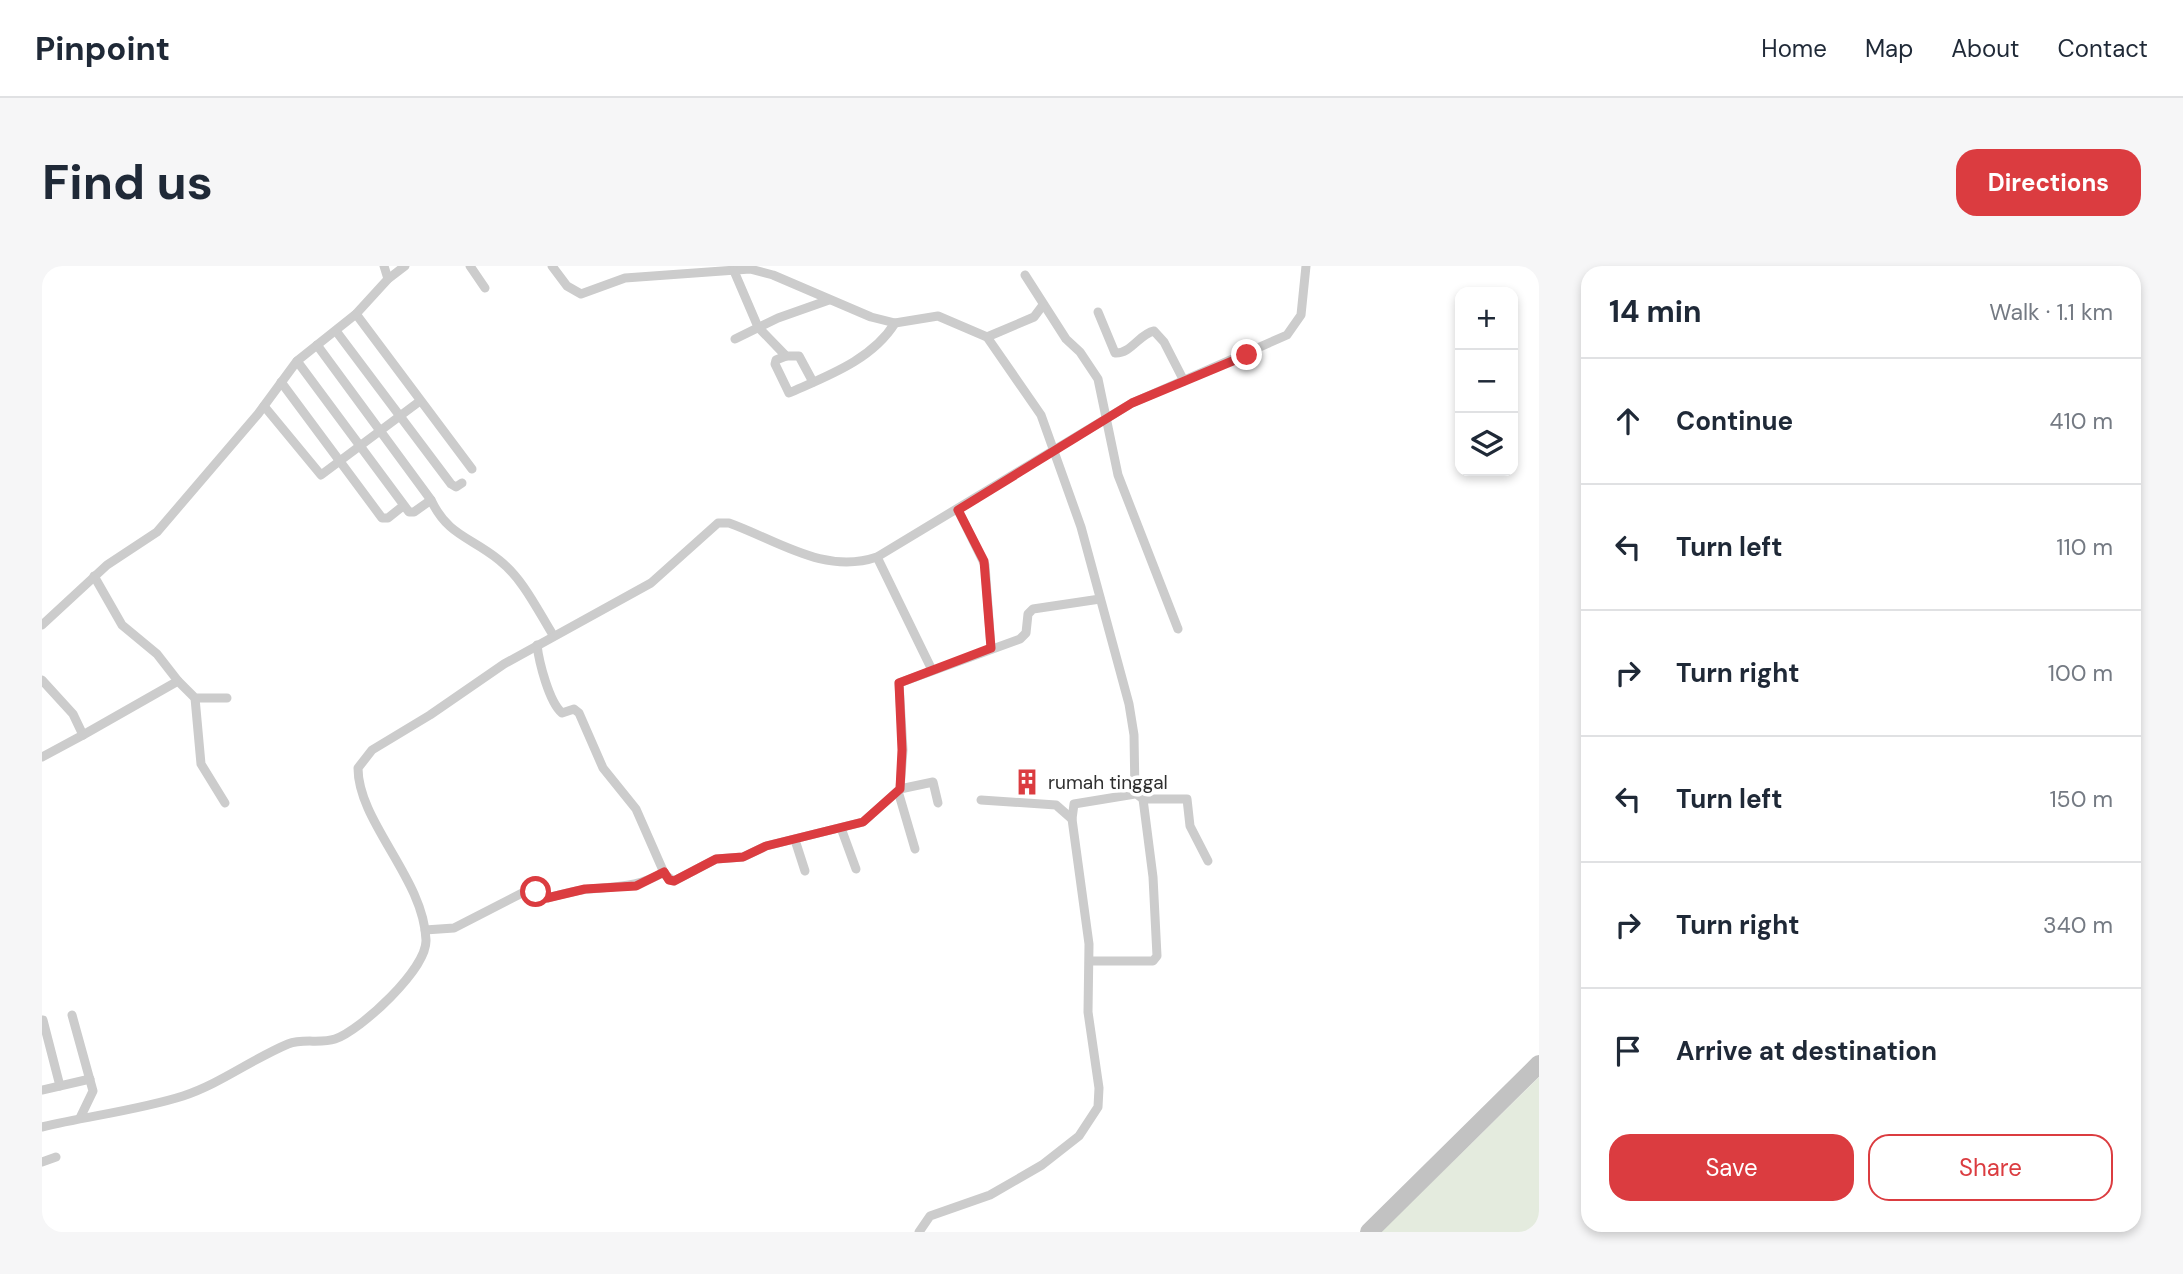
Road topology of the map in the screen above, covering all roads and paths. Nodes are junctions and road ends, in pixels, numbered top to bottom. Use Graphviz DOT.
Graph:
graph roads {
  1 [pos="384,266"];
  2 [pos="405,266"];
  3 [pos="470,266"];
  4 [pos="552,266"];
  5 [pos="1306,266"];
  6 [pos="751,267"];
  7 [pos="734,271"];
  8 [pos="1025,275"];
  9 [pos="388,279"];
  10 [pos="485,288"];
  11 [pos="829,300"];
  12 [pos="1043,305"];
  13 [pos="1098,312"];
  14 [pos="356,314"];
  15 [pos="895,323"];
  16 [pos="758,327"];
  17 [pos="336,331"];
  18 [pos="987,337"];
  19 [pos="736,339"];
  20 [pos="317,345"];
  21 [pos="786,356"];
  22 [pos="297,361"];
  23 [pos="1184,380"];
  24 [pos="281,382"];
  25 [pos="813,382"];
  26 [pos="420,401"];
  27 [pos="264,406"];
  28 [pos="400,416"];
  29 [pos="1107,417"];
  30 [pos="380,432"];
  31 [pos="359,446"];
  32 [pos="1054,450"];
  33 [pos="339,461"];
  34 [pos="472,469"];
  35 [pos="462,483"];
  36 [pos="431,500"];
  37 [pos="403,506"];
  38 [pos="958,510"];
  39 [pos="877,557"];
  40 [pos="94,576"];
  41 [pos="1100,599"];
  42 [pos="42,625"];
  43 [pos="1178,629"];
  44 [pos="553,635"];
  45 [pos="537,645"];
  46 [pos="991,648"];
  47 [pos="932,670"];
  48 [pos="42,680"];
  49 [pos="178,681"];
  50 [pos="195,698"];
  51 [pos="228,698"];
  52 [pos="83,735"];
  53 [pos="42,757"];
  54 [pos="899,790"];
  55 [pos="1139,796"];
  56 [pos="981,800"];
  57 [pos="225,803"];
  58 [pos="939,803"];
  59 [pos="1074,804"];
  60 [pos="1056,805"];
  61 [pos="1072,819"];
  62 [pos="841,828"];
  63 [pos="795,840"];
  64 [pos="915,849"];
  65 [pos="1208,861"];
  66 [pos="856,869"];
  67 [pos="805,871"];
  68 [pos="664,872"];
  69 [pos="425,930"];
  70 [pos="1090,961"];
  71 [pos="72,1015"];
  72 [pos="43,1020"];
  73 [pos="90,1079"];
  74 [pos="60,1086"];
  75 [pos="42,1090"];
  76 [pos="80,1118"];
  77 [pos="42,1127"];
  78 [pos="56,1157"];
  79 [pos="42,1162"];
  80 [pos="919,1232"];
  1 -- 9 [label="street"];
  2 -- 9 [label="street"];
  3 -- 10 [label="street"];
  4 -- 7 [label="street"];
  5 -- 23 [label="street"];
  6 -- 7 [label="street"];
  6 -- 11 [label="street"];
  7 -- 16 [label="street"];
  8 -- 12 [label="street"];
  9 -- 14 [label="street"];
  11 -- 15 [label="street"];
  11 -- 16 [label="street"];
  12 -- 18 [label="street"];
  12 -- 29 [label="street"];
  13 -- 23 [label="street"];
  14 -- 17 [label="street"];
  14 -- 26 [label="street"];
  15 -- 18 [label="street"];
  15 -- 25 [label="street"];
  16 -- 19 [label="street"];
  16 -- 21 [label="street"];
  17 -- 20 [label="street"];
  17 -- 28 [label="street"];
  18 -- 32 [label="street"];
  20 -- 22 [label="street"];
  20 -- 30 [label="street"];
  21 -- 25 [label="street"];
  21 -- 25 [label="street"];
  22 -- 24 [label="street"];
  22 -- 31 [label="street"];
  23 -- 29 [label="street"];
  24 -- 27 [label="street"];
  24 -- 33 [label="street"];
  26 -- 28 [label="street"];
  26 -- 34 [label="street"];
  27 -- 33 [label="street"];
  27 -- 40 [label="street"];
  28 -- 30 [label="street"];
  28 -- 35 [label="street"];
  29 -- 32 [label="street"];
  29 -- 43 [label="street"];
  30 -- 31 [label="street"];
  30 -- 36 [label="street"];
  31 -- 33 [label="street"];
  31 -- 37 [label="street"];
  32 -- 38 [label="street"];
  32 -- 41 [label="street"];
  33 -- 37 [label="street"];
  36 -- 37 [label="street"];
  36 -- 44 [label="street"];
  38 -- 39 [label="street"];
  38 -- 46 [label="street"];
  39 -- 44 [label="street"];
  39 -- 47 [label="street"];
  40 -- 42 [label="street"];
  40 -- 49 [label="street"];
  41 -- 46 [label="street"];
  41 -- 55 [label="street"];
  44 -- 45 [label="street"];
  45 -- 68 [label="street"];
  45 -- 69 [label="street"];
  46 -- 47 [label="street"];
  47 -- 54 [label="street"];
  48 -- 52 [label="street"];
  49 -- 50 [label="street"];
  49 -- 52 [label="street"];
  50 -- 51 [label="street"];
  50 -- 57 [label="street"];
  52 -- 53 [label="street"];
  54 -- 58 [label="street"];
  54 -- 62 [label="street"];
  54 -- 64 [label="street"];
  55 -- 59 [label="street"];
  55 -- 65 [label="street"];
  55 -- 70 [label="street"];
  56 -- 60 [label="street"];
  59 -- 60 [label="street"];
  59 -- 61 [label="street"];
  60 -- 61 [label="street"];
  61 -- 70 [label="street"];
  62 -- 63 [label="street"];
  62 -- 66 [label="street"];
  63 -- 67 [label="street"];
  63 -- 68 [label="street"];
  68 -- 69 [label="street"];
  69 -- 76 [label="street"];
  70 -- 80 [label="street"];
  71 -- 73 [label="street"];
  72 -- 74 [label="street"];
  73 -- 74 [label="street"];
  73 -- 76 [label="street"];
  74 -- 75 [label="street"];
  76 -- 77 [label="street"];
  78 -- 79 [label="street"];
}
